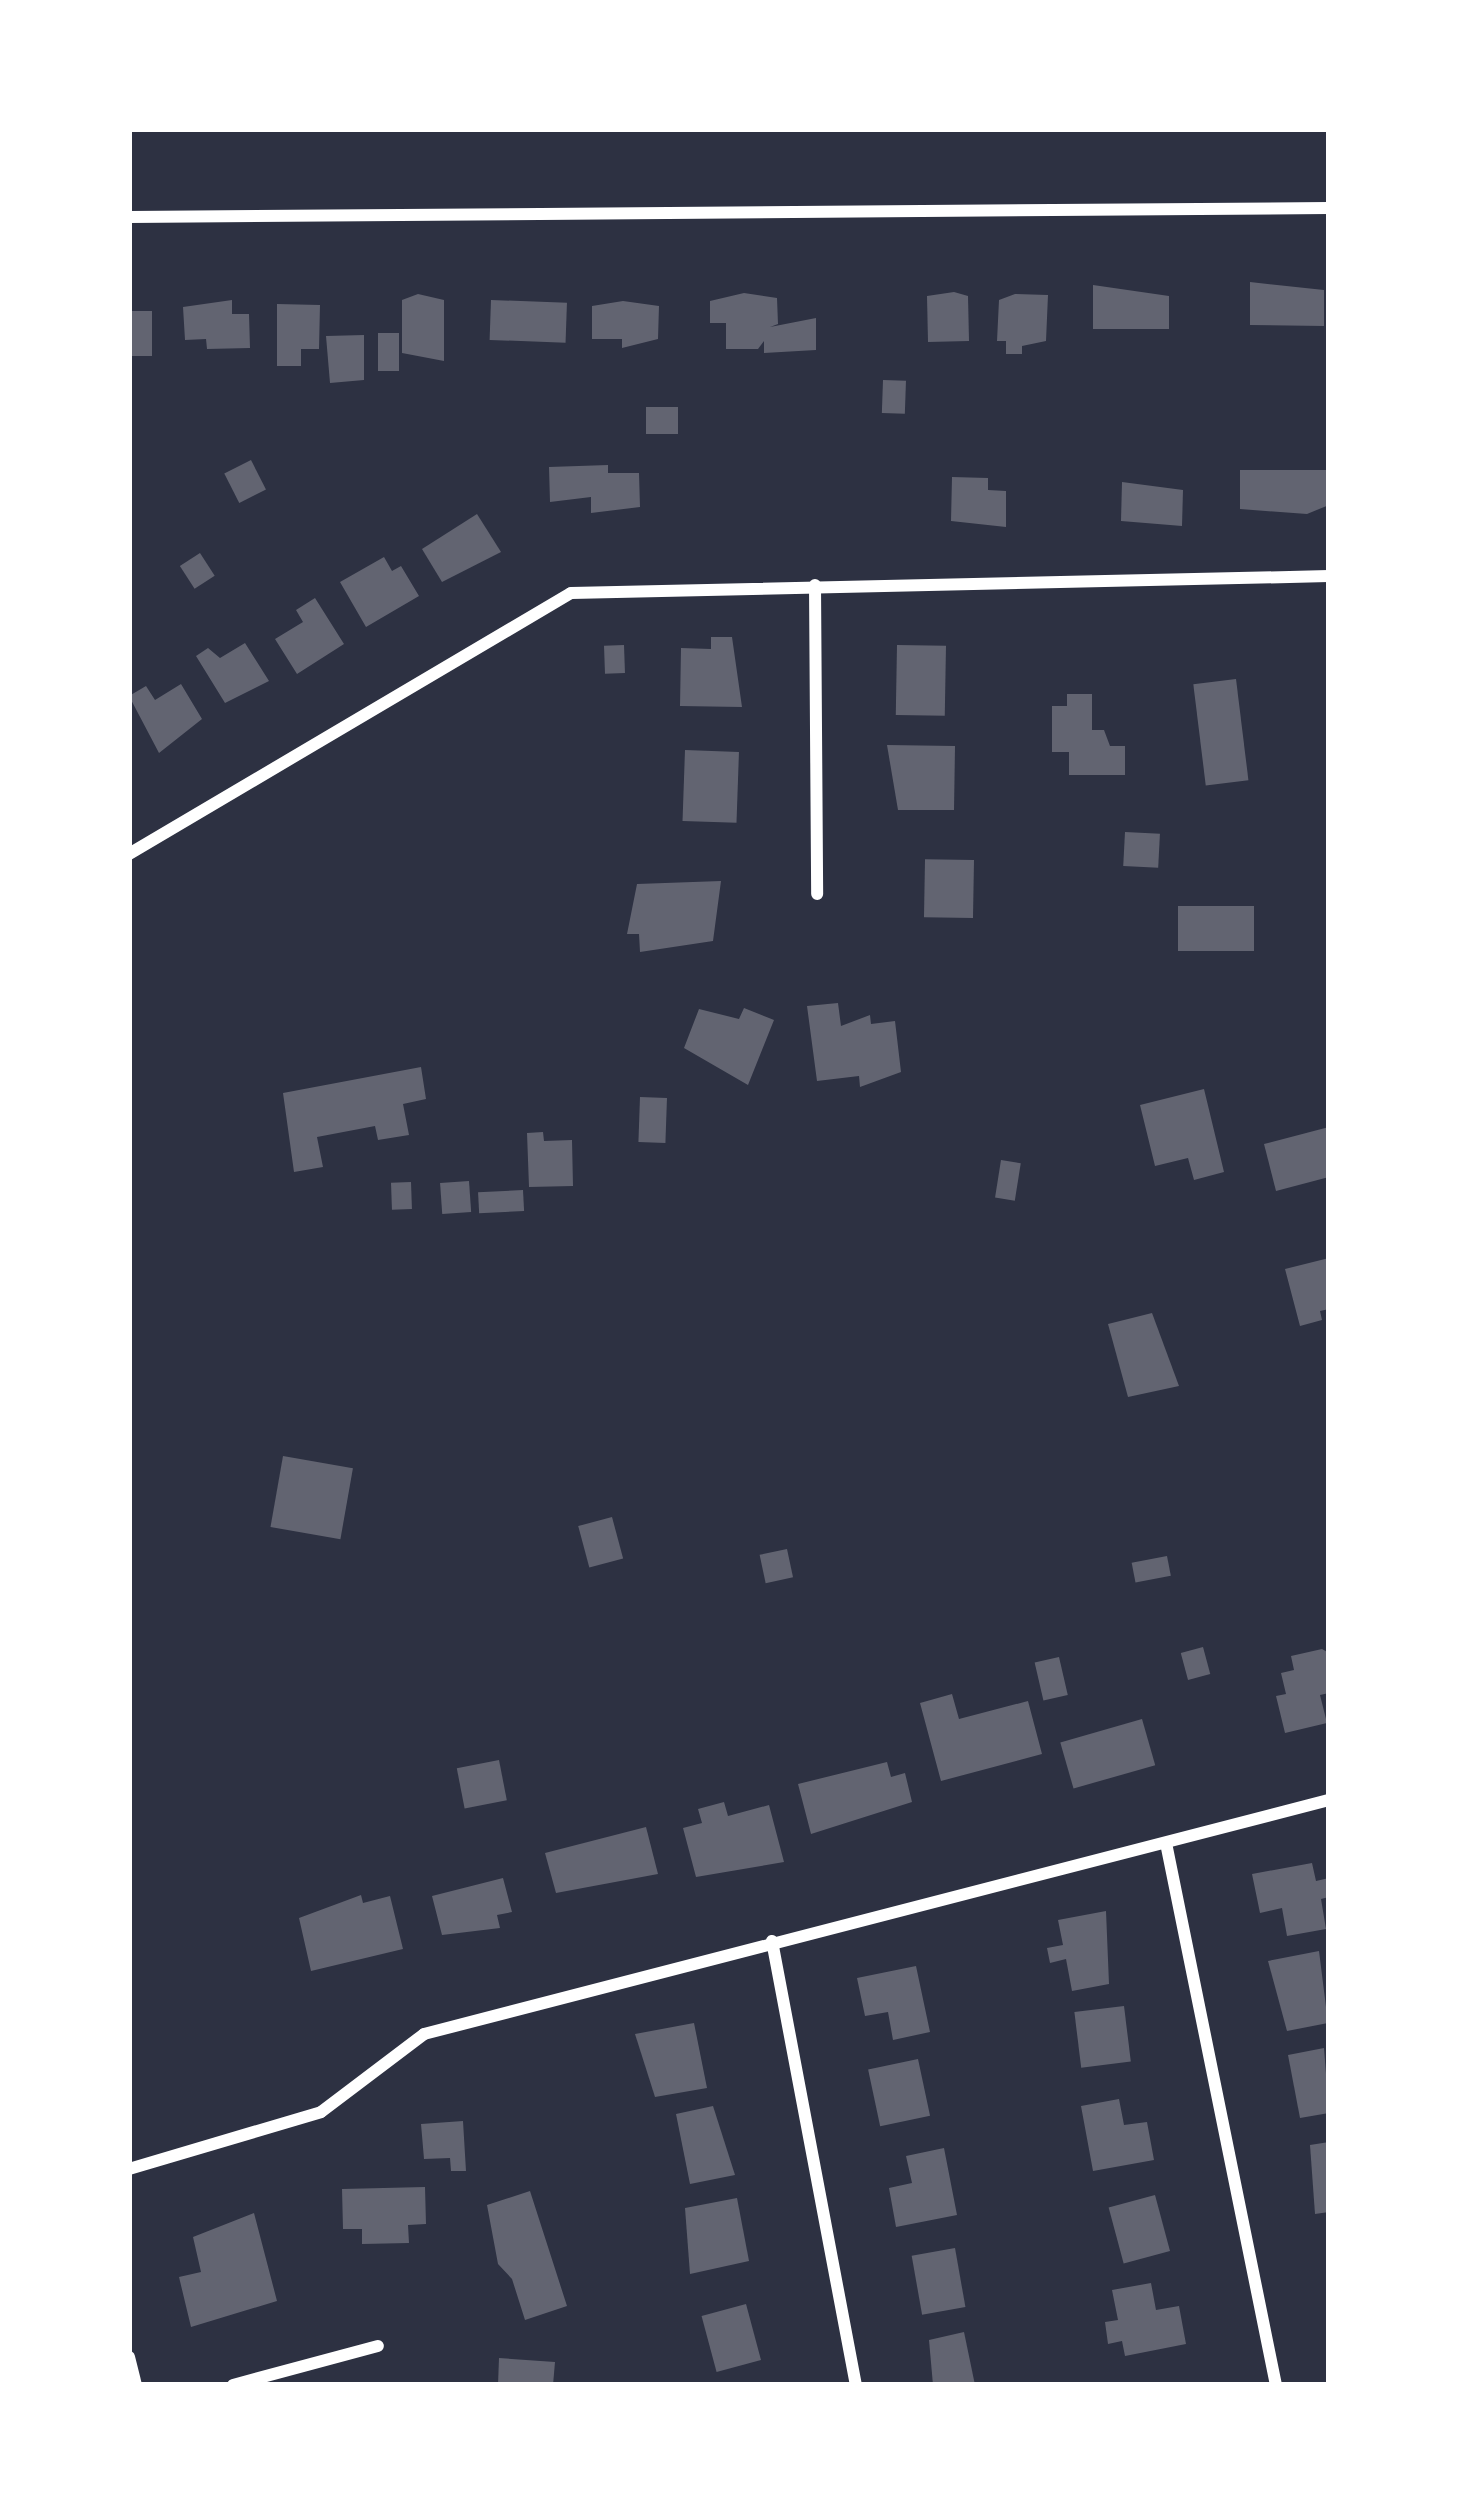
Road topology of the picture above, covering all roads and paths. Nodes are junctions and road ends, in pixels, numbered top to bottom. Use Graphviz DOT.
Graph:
graph roads {
  1 [pos="1329,208"];
  2 [pos="129,217"];
  3 [pos="1329,576"];
  4 [pos="815,585"];
  5 [pos="129,854"];
  6 [pos="818,894"];
  7 [pos="1329,1800"];
  8 [pos="1166,1844"];
  9 [pos="772,1940"];
  10 [pos="129,2169"];
  11 [pos="378,2346"];
  12 [pos="129,2357"];
  13 [pos="136,2385"];
  14 [pos="233,2385"];
  15 [pos="856,2385"];
  16 [pos="1276,2385"];
  1 -- 2 [label="street"];
  3 -- 4 [label="street"];
  4 -- 5 [label="street"];
  4 -- 6 [label="street"];
  7 -- 8 [label="street"];
  8 -- 9 [label="street"];
  8 -- 16 [label="street"];
  9 -- 10 [label="street"];
  9 -- 15 [label="street"];
  11 -- 14 [label="street"];
  12 -- 13 [label="street"];
}
